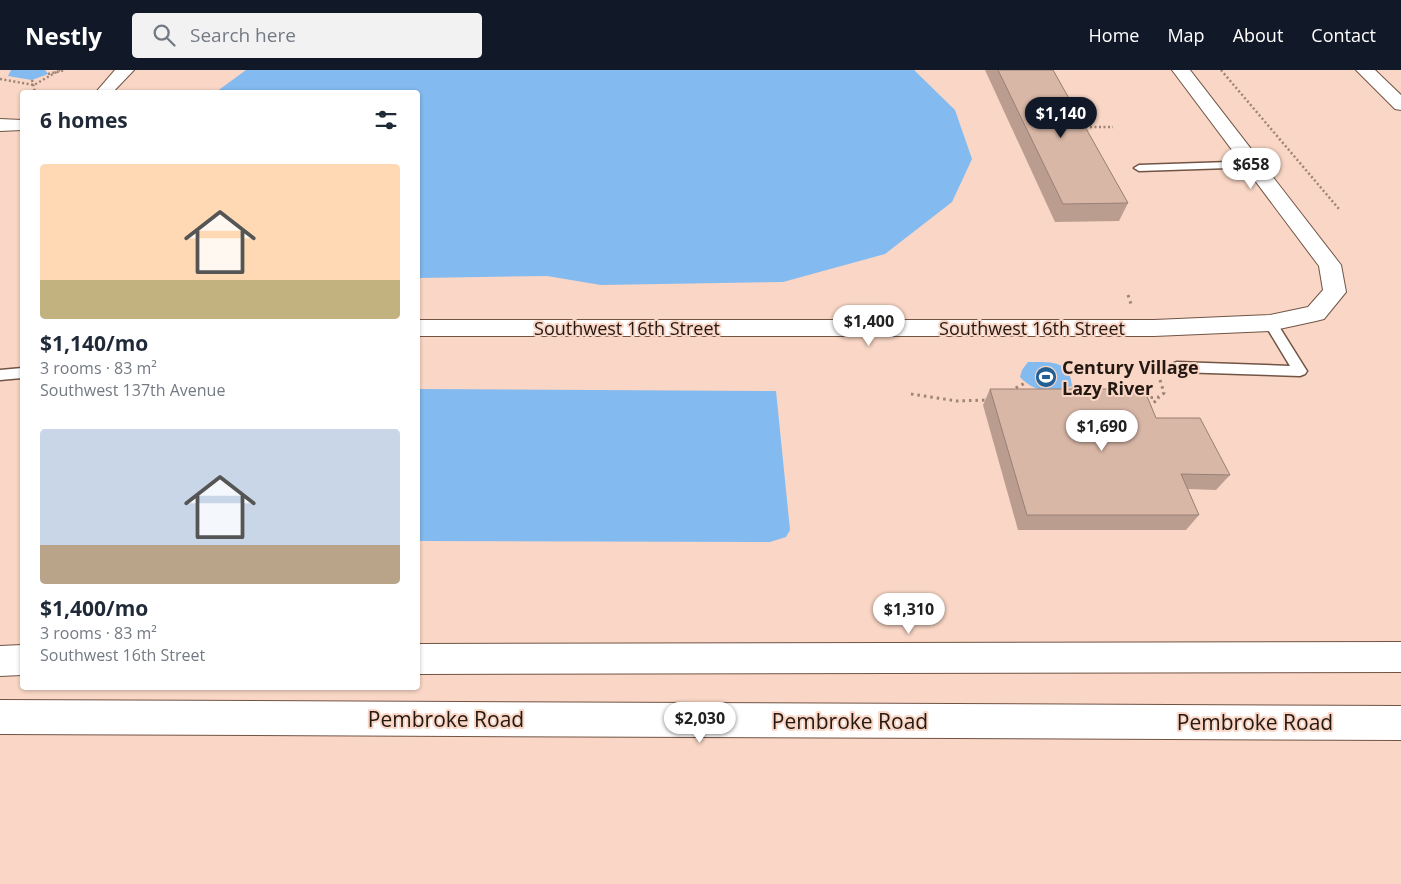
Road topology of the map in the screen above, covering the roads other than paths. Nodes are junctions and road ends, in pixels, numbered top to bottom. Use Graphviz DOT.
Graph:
graph roads {
  1 [pos="125,70"];
  2 [pos="1181,70"];
  3 [pos="1364,70"];
  4 [pos="106,90"];
  5 [pos="1401,105"];
  6 [pos="20,125"];
  7 [pos="0,126"];
  8 [pos="1256,167"];
  9 [pos="1138,168"];
  10 [pos="1270,323"];
  11 [pos="420,328"];
  12 [pos="1178,367"];
  13 [pos="20,373"];
  14 [pos="0,376"];
  15 [pos="1401,657"];
  16 [pos="420,659"];
  17 [pos="0,660"];
  18 [pos="20,660"];
  19 [pos="0,717"];
  20 [pos="1401,723"];
  1 -- 4 [label="main road"];
  2 -- 8 [label="main road"];
  3 -- 5 [label="main road"];
  6 -- 7 [label="main road"];
  8 -- 9 [label="lane"];
  8 -- 10 [label="main road, Southwest 16th Street"];
  10 -- 11 [label="main road, Southwest 16th Street"];
  10 -- 12 [label="lane"];
  13 -- 14 [label="lane"];
  15 -- 16 [label="main road"];
  17 -- 18 [label="main road"];
  19 -- 20 [label="main road, Pembroke Road"];
}
